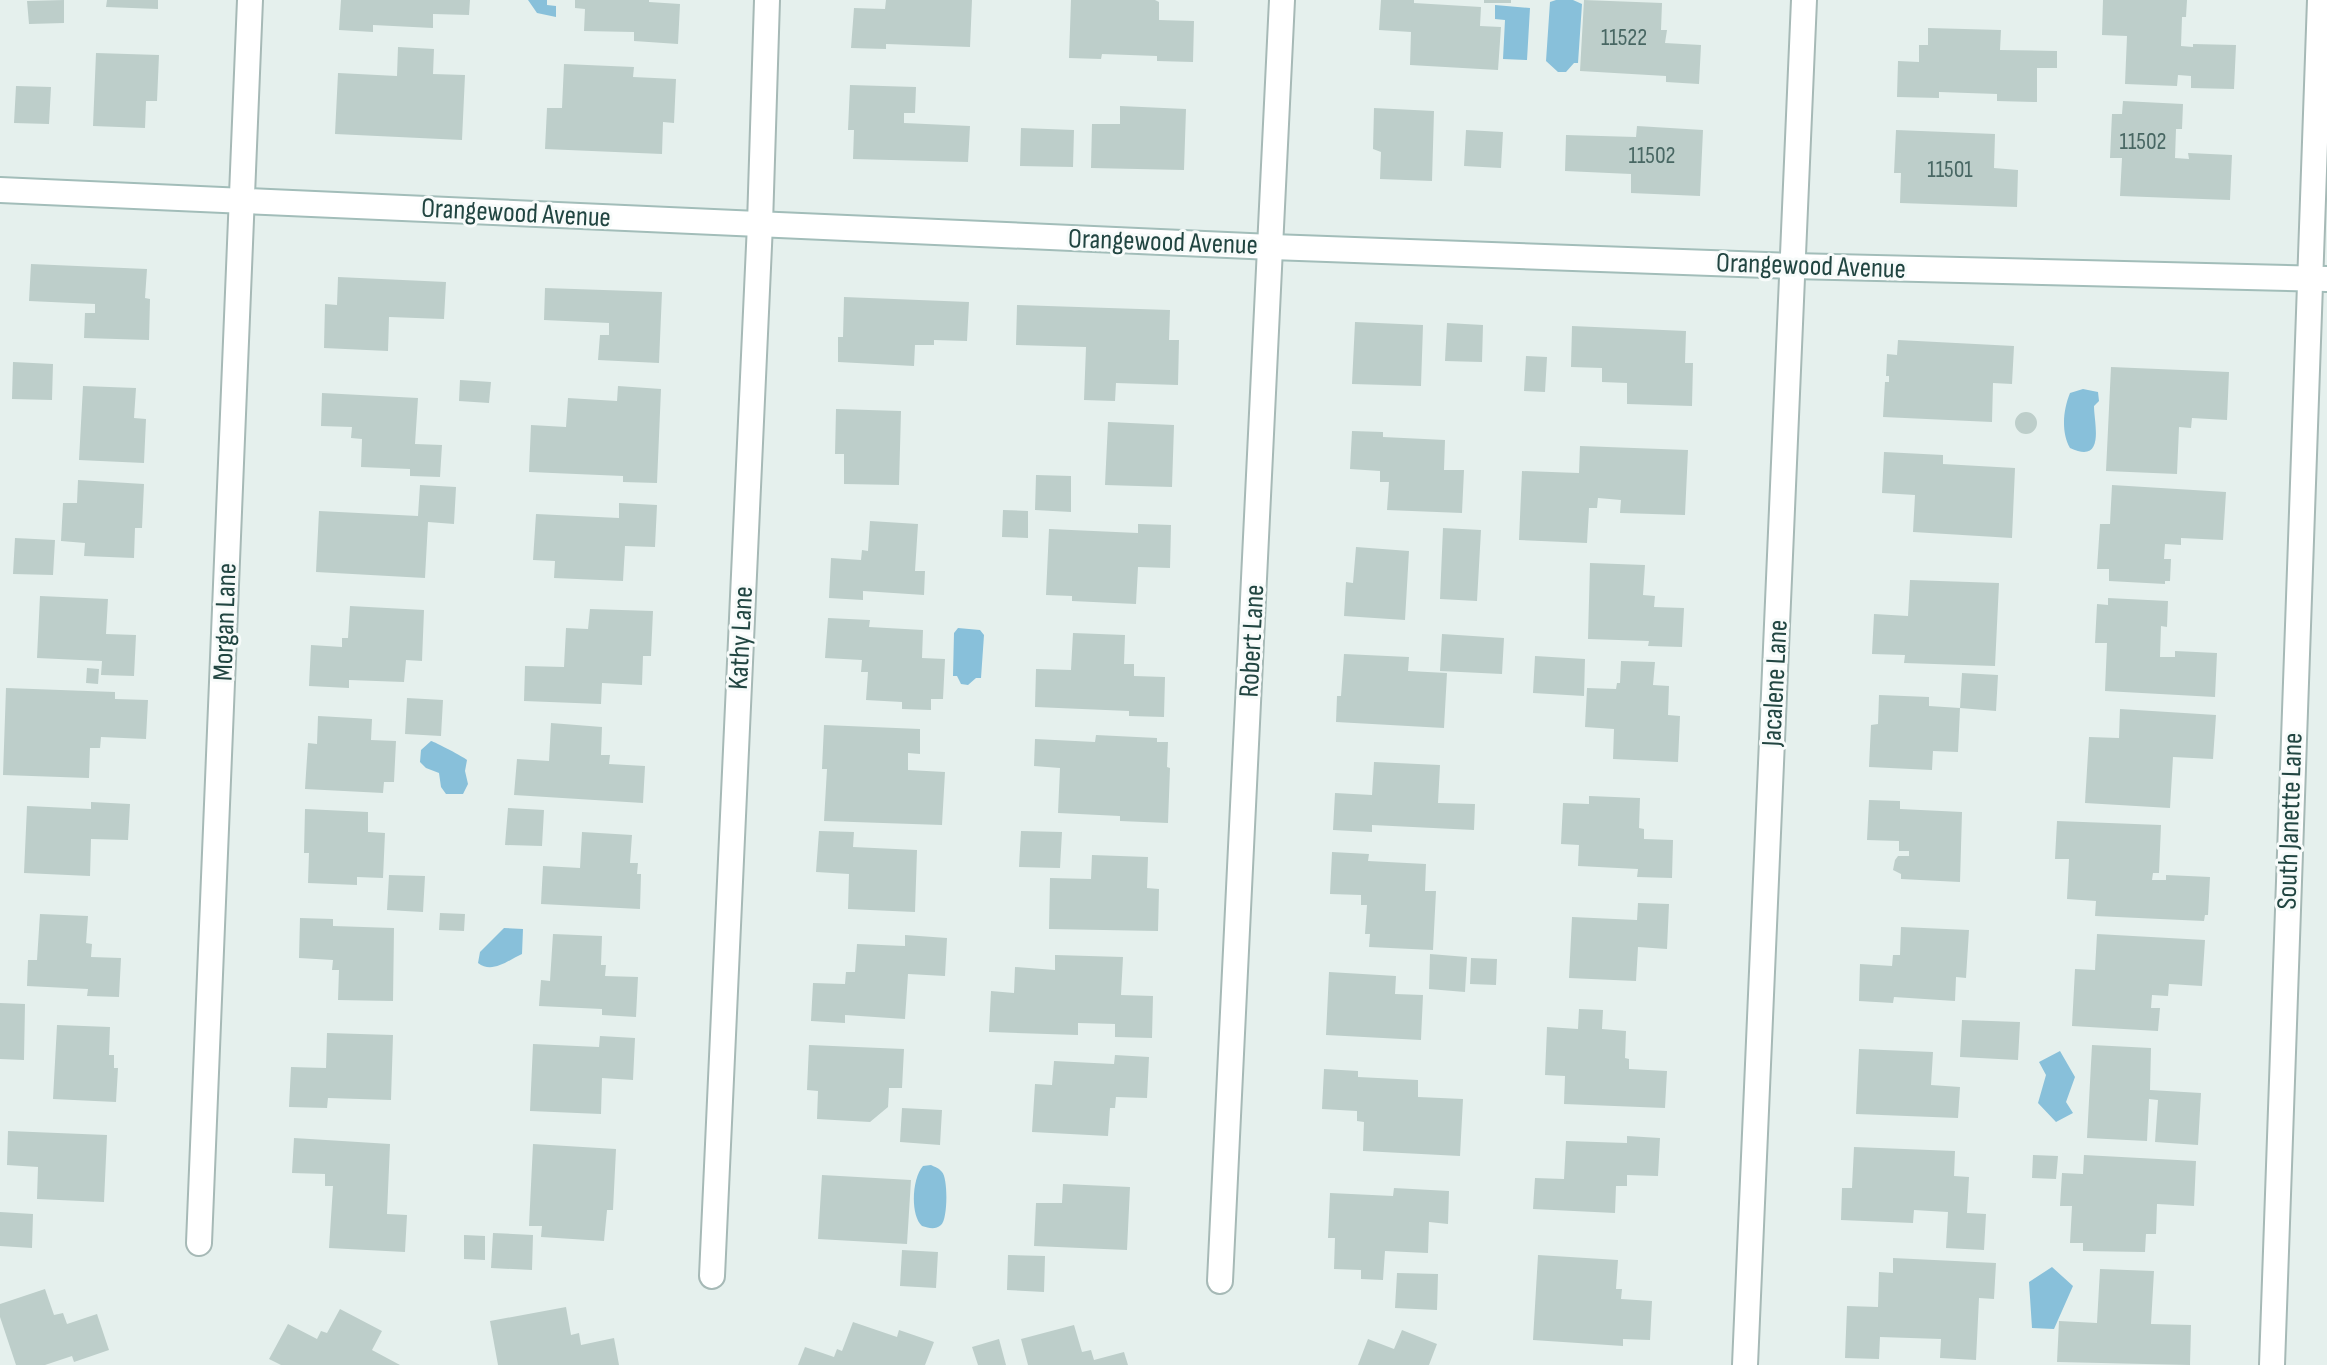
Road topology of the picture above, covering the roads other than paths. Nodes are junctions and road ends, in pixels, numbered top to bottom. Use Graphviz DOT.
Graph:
graph roads {
  1 [pos="250,0"];
  2 [pos="767,0"];
  3 [pos="1282,0"];
  4 [pos="1804,0"];
  5 [pos="2320,0"];
  6 [pos="0,190"];
  7 [pos="242,201"];
  8 [pos="760,224"];
  9 [pos="1272,247"];
  10 [pos="1793,266"];
  11 [pos="2318,278"];
  12 [pos="199,1243"];
  13 [pos="712,1276"];
  14 [pos="1220,1281"];
  15 [pos="1745,1365"];
  16 [pos="2272,1365"];
  1 -- 7 [label="street, Morgan Lane"];
  2 -- 8 [label="street, Kathy Lane"];
  3 -- 9 [label="street, Robert Lane"];
  4 -- 10 [label="street, Jacalene Lane"];
  5 -- 11 [label="street, South Janette Lane"];
  6 -- 7 [label="street, Orangewood Avenue"];
  7 -- 8 [label="street, Orangewood Avenue"];
  7 -- 12 [label="street, Morgan Lane"];
  8 -- 9 [label="street, Orangewood Avenue"];
  8 -- 13 [label="street, Kathy Lane"];
  9 -- 10 [label="street, Orangewood Avenue"];
  9 -- 14 [label="street, Robert Lane"];
  10 -- 11 [label="street, Orangewood Avenue"];
  10 -- 15 [label="street, Jacalene Lane"];
  11 -- 16 [label="street, South Janette Lane"];
}
